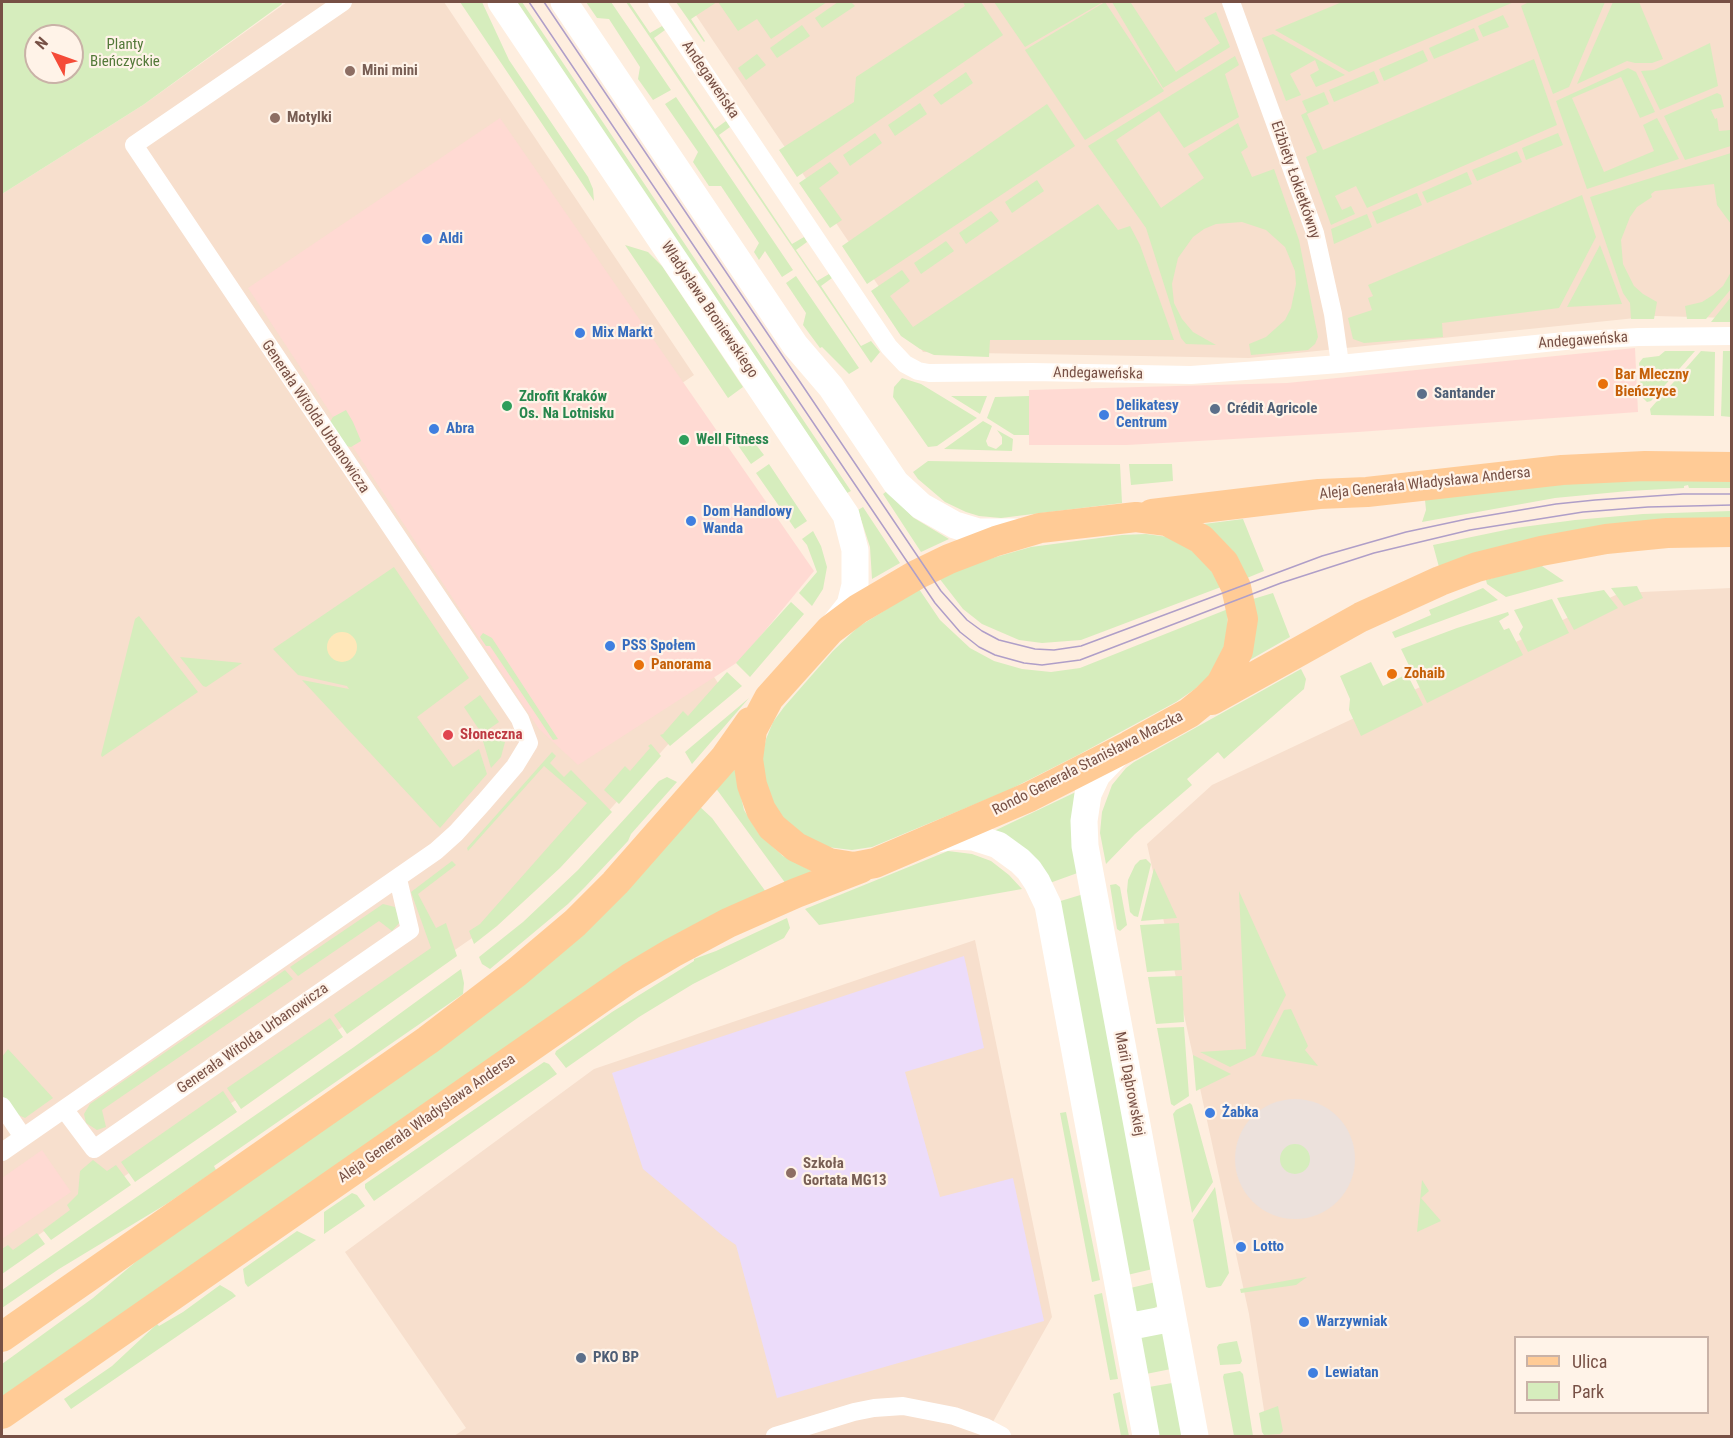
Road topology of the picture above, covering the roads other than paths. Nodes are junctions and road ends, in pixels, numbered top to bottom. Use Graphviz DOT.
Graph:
graph roads {
  1 [pos="343,2"];
  2 [pos="501,2"];
  3 [pos="564,2"];
  4 [pos="657,2"];
  5 [pos="1231,2"];
  6 [pos="1731,336"];
  7 [pos="1340,364"];
  8 [pos="1731,467"];
  9 [pos="1119,519"];
  10 [pos="1025,531"];
  11 [pos="1731,532"];
  12 [pos="830,630"];
  13 [pos="769,698"];
  14 [pos="1189,713"];
  15 [pos="1129,746"];
  16 [pos="923,843"];
  17 [pos="875,863"];
  18 [pos="398,879"];
  19 [pos="2,1106"];
  20 [pos="64,1109"];
  21 [pos="23,1137"];
  22 [pos="2,1152"];
  23 [pos="1173,1318"];
  24 [pos="1126,1328"];
  25 [pos="2,1337"];
  26 [pos="2,1414"];
  27 [pos="775,1437"];
  28 [pos="1002,1437"];
  29 [pos="1146,1437"];
  30 [pos="1195,1437"];
  1 -- 18 [label="street, Generała Witolda Urbanowicza"];
  2 -- 12 [label="street, Władysława Broniewskiego"];
  3 -- 10 [label="street"];
  4 -- 7 [label="street, Andegaweńska"];
  5 -- 7 [label="street, Elżbiety Łokietkówny"];
  6 -- 7 [label="street, Andegaweńska"];
  8 -- 9 [label="main road, Aleja Generała Władysława Andersa"];
  9 -- 10 [label="main road, Rondo Generała Stanisława Maczka"];
  9 -- 14 [label="main road, Rondo Generała Stanisława Maczka"];
  10 -- 12 [label="main road, Rondo Generała Stanisława Maczka"];
  11 -- 14 [label="main road"];
  12 -- 13 [label="main road, Rondo Generała Stanisława Maczka"];
  13 -- 17 [label="main road, Rondo Generała Stanisława Maczka"];
  13 -- 25 [label="main road"];
  14 -- 15 [label="main road, Rondo Generała Stanisława Maczka"];
  15 -- 16 [label="main road, Rondo Generała Stanisława Maczka"];
  15 -- 23 [label="street, Marii Dąbrowskiej"];
  16 -- 17 [label="main road, Rondo Generała Stanisława Maczka"];
  16 -- 24 [label="street"];
  17 -- 26 [label="main road, Aleja Generała Władysława Andersa"];
  18 -- 20 [label="street, Generała Witolda Urbanowicza"];
  18 -- 20 [label="street, Generała Witolda Urbanowicza"];
  19 -- 21 [label="street"];
  20 -- 21 [label="street, Generała Witolda Urbanowicza"];
  21 -- 22 [label="street, Generała Witolda Urbanowicza"];
  23 -- 24 [label="street"];
  23 -- 30 [label="street, Marii Dąbrowskiej"];
  24 -- 29 [label="street"];
  27 -- 28 [label="street"];
}
